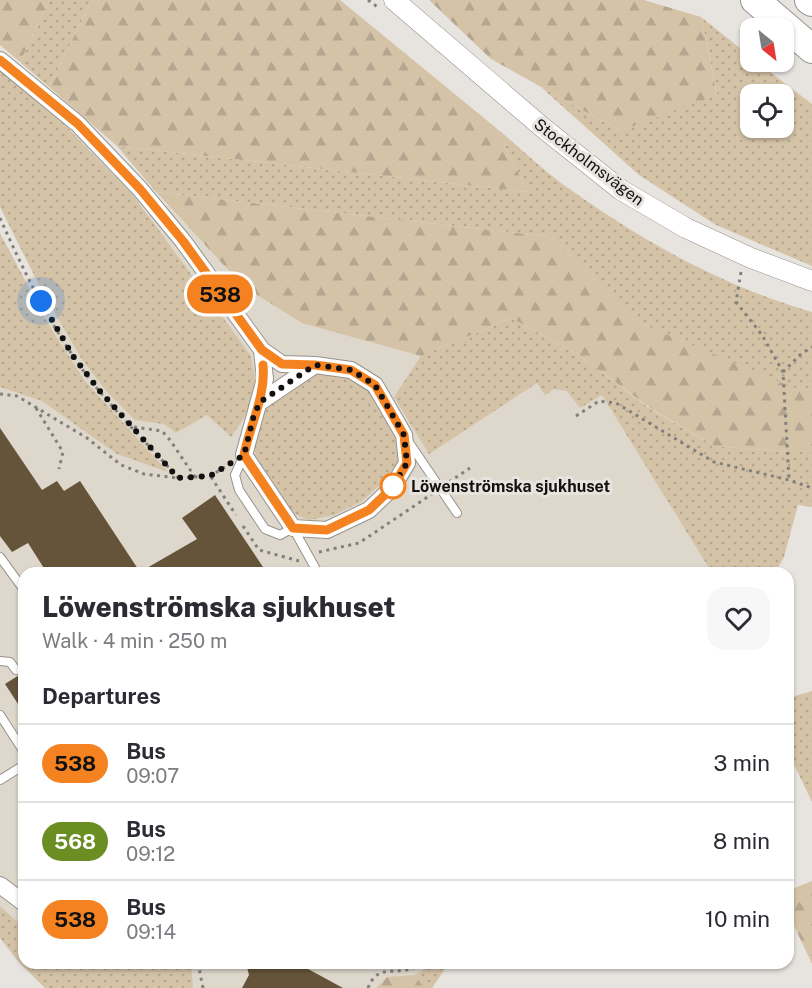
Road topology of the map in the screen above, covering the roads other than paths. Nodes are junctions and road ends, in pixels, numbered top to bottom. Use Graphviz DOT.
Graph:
graph roads {
  1 [pos="394,0"];
  2 [pos="755,0"];
  3 [pos="812,48"];
  4 [pos="0,60"];
  5 [pos="812,281"];
  6 [pos="262,350"];
  7 [pos="315,365"];
  8 [pos="260,402"];
  9 [pos="404,435"];
  10 [pos="244,455"];
  11 [pos="456,513"];
  12 [pos="293,528"];
  13 [pos="0,557"];
  14 [pos="315,567"];
  15 [pos="18,582"];
  16 [pos="0,661"];
  17 [pos="16,669"];
  18 [pos="0,715"];
  19 [pos="18,743"];
  20 [pos="18,769"];
  21 [pos="0,780"];
  22 [pos="0,885"];
  23 [pos="18,898"];
  1 -- 5 [label="street, Stockholmsvägen"];
  2 -- 3 [label="highway"];
  4 -- 6 [label="street"];
  6 -- 7 [label="street"];
  6 -- 8 [label="street"];
  7 -- 8 [label="street"];
  7 -- 9 [label="street"];
  8 -- 10 [label="street"];
  9 -- 11 [label="lane"];
  9 -- 12 [label="street"];
  10 -- 12 [label="street"];
  10 -- 12 [label="lane"];
  12 -- 14 [label="lane"];
  13 -- 15 [label="lane"];
  16 -- 17 [label="lane"];
  18 -- 19 [label="lane"];
  20 -- 21 [label="lane"];
  22 -- 23 [label="street"];
}
